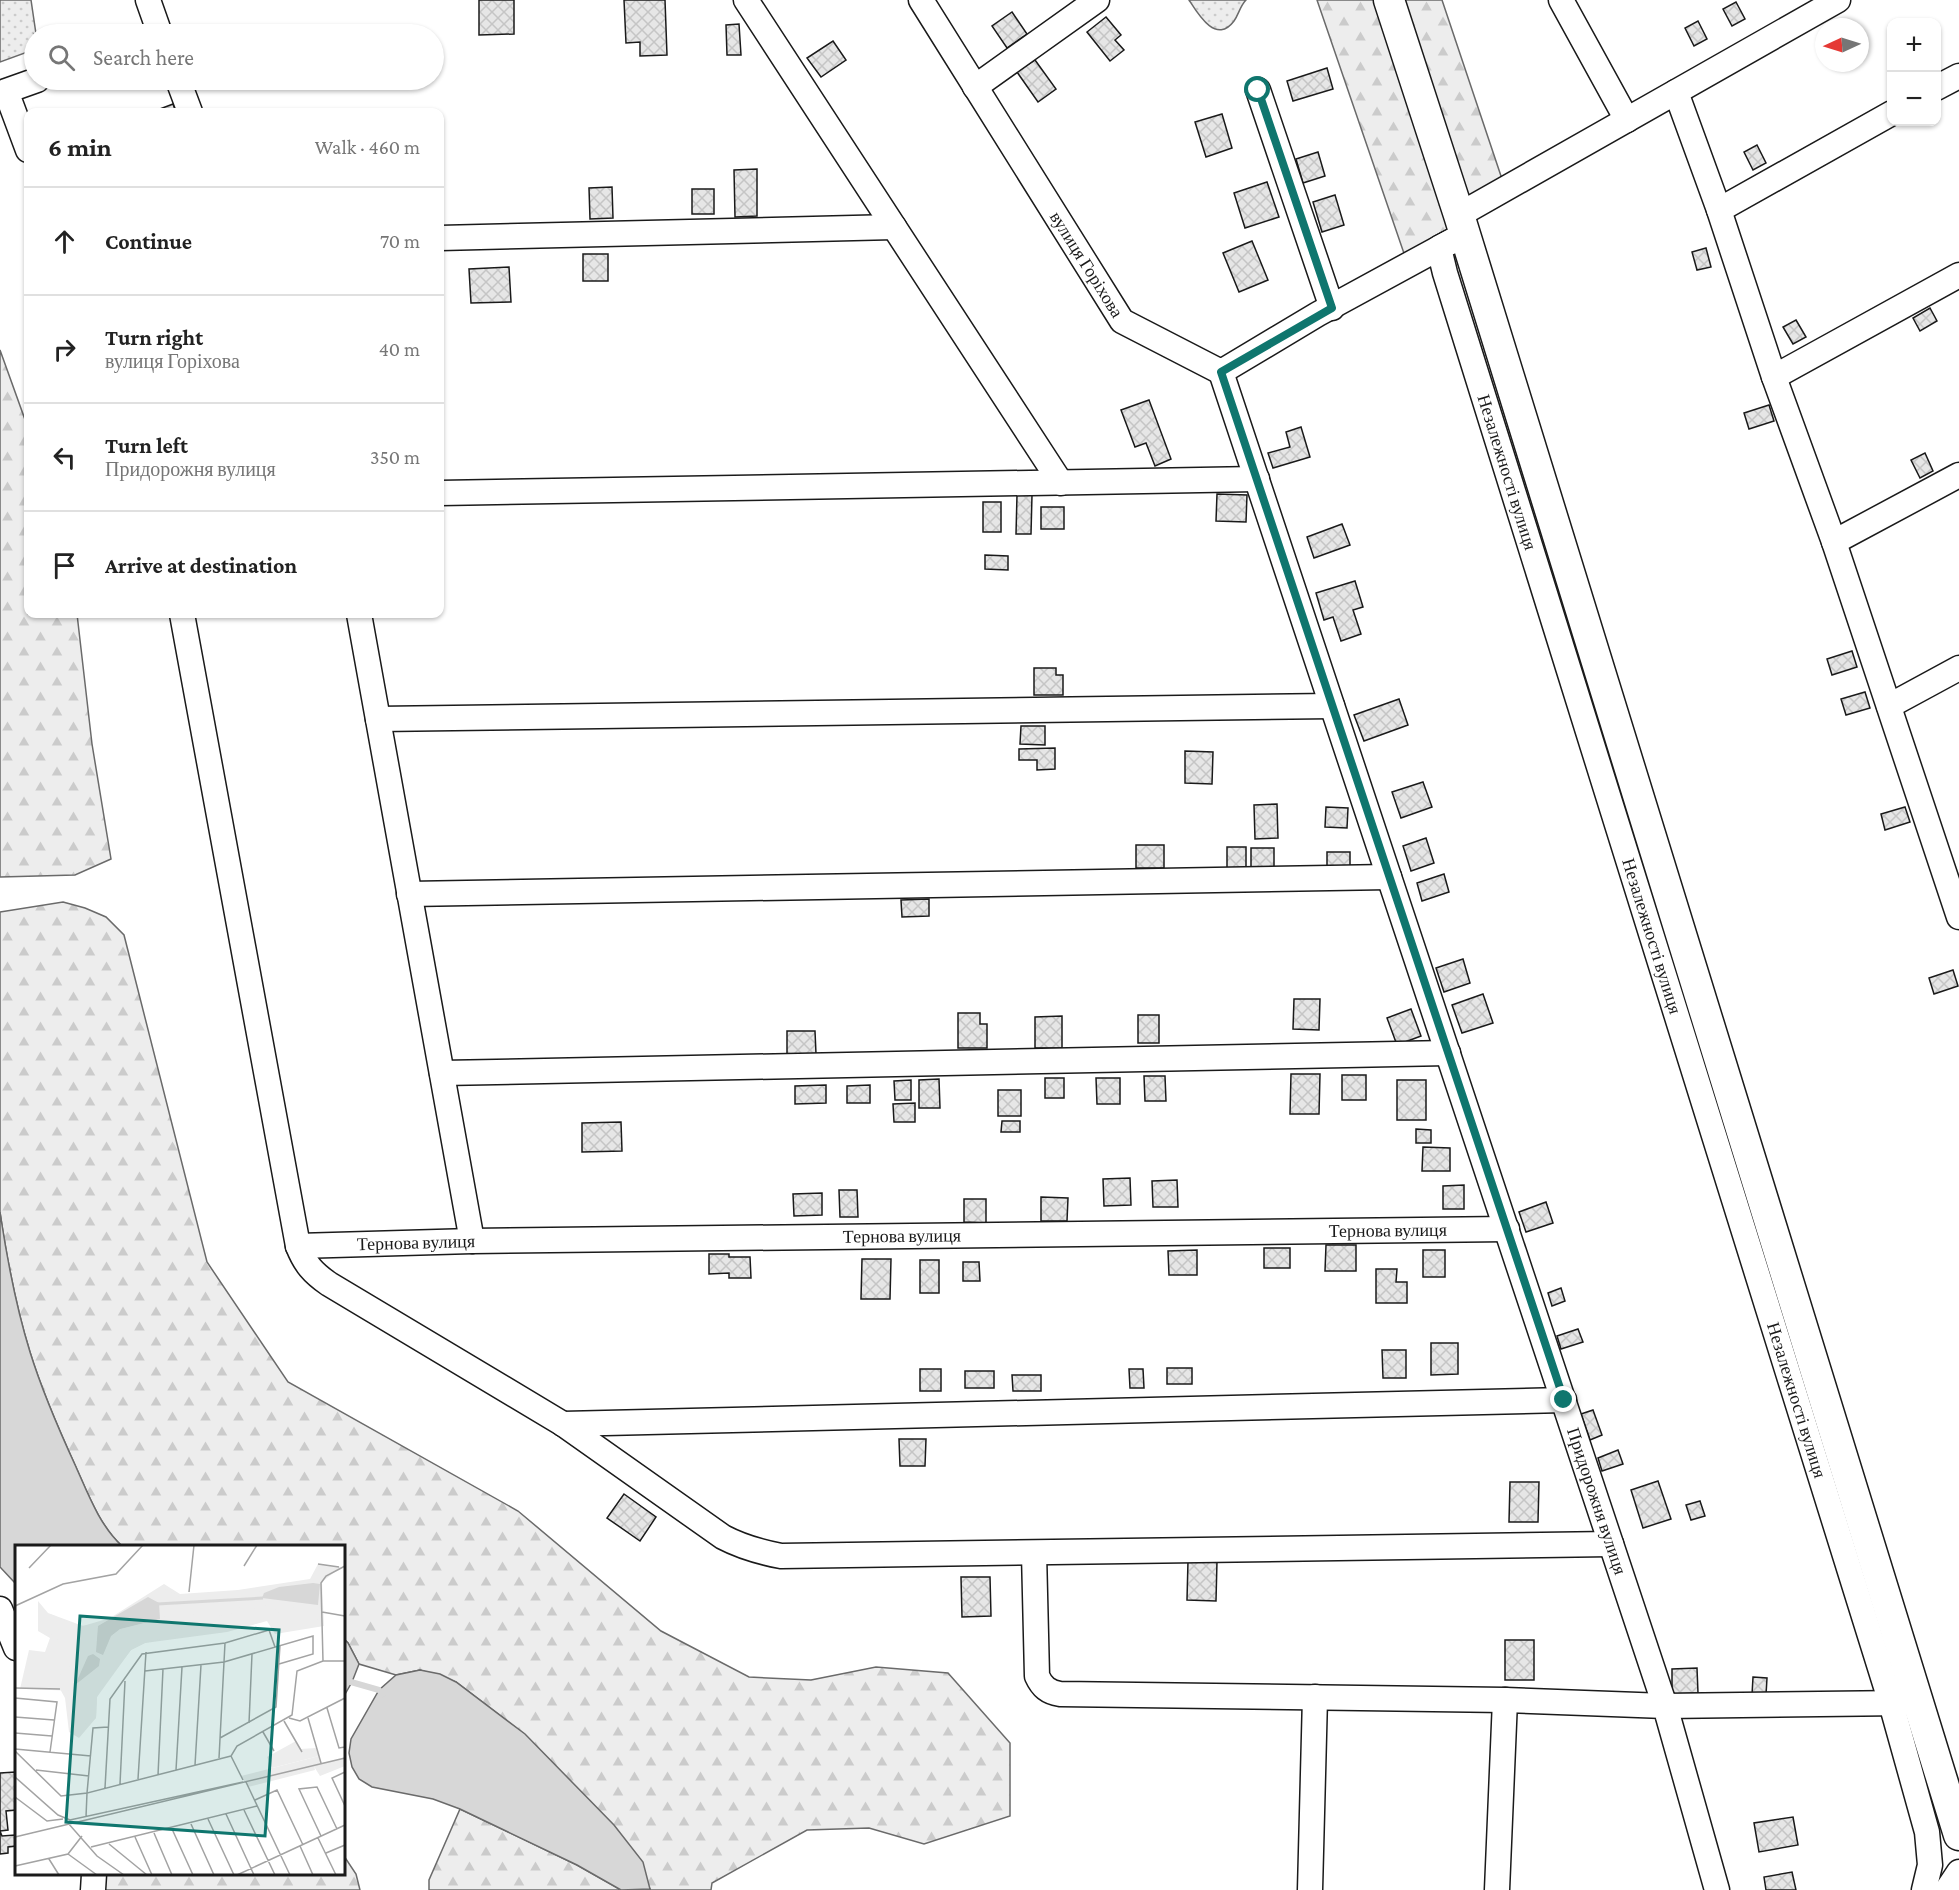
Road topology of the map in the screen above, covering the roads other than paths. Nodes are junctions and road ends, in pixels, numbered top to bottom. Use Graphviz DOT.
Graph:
graph roads {
  1 [pos="148,0"];
  2 [pos="746,0"];
  3 [pos="921,0"];
  4 [pos="1097,0"];
  5 [pos="1389,0"];
  6 [pos="1561,0"];
  7 [pos="1838,0"];
  8 [pos="155,24"];
  9 [pos="1959,75"];
  10 [pos="24,85"];
  11 [pos="1941,85"];
  12 [pos="975,87"];
  13 [pos="182,90"];
  14 [pos="1258,90"];
  15 [pos="1676,92"];
  16 [pos="188,108"];
  17 [pos="1887,116"];
  18 [pos="1627,120"];
  19 [pos="24,139"];
  20 [pos="1719,210"];
  21 [pos="894,227"];
  22 [pos="1454,232"];
  23 [pos="444,238"];
  24 [pos="1959,275"];
  25 [pos="1332,308"];
  26 [pos="1221,372"];
  27 [pos="1774,377"];
  28 [pos="1959,475"];
  29 [pos="1257,479"];
  30 [pos="1061,483"];
  31 [pos="444,493"];
  32 [pos="1834,542"];
  33 [pos="183,618"];
  34 [pos="360,618"];
  35 [pos="1959,668"];
  36 [pos="1332,706"];
  37 [pos="1888,706"];
  38 [pos="378,719"];
  39 [pos="1952,872"];
  40 [pos="1389,877"];
  41 [pos="409,894"];
  42 [pos="1959,917"];
  43 [pos="1448,1053"];
  44 [pos="442,1073"];
  45 [pos="1507,1229"];
  46 [pos="472,1241"];
  47 [pos="298,1246"];
  48 [pos="1564,1400"];
  49 [pos="564,1424"];
  50 [pos="1611,1544"];
  51 [pos="1034,1554"];
  52 [pos="0,1609"];
  53 [pos="15,1646"];
  54 [pos="1315,1697"];
  55 [pos="1505,1700"];
  56 [pos="1905,1703"];
  57 [pos="1665,1706"];
  58 [pos="1959,1835"];
  59 [pos="1959,1872"];
  60 [pos="94,1875"];
  61 [pos="93,1890"];
  62 [pos="1310,1890"];
  63 [pos="1497,1890"];
  64 [pos="1717,1890"];
  65 [pos="1924,1890"];
  66 [pos="1947,1890"];
  1 -- 8 [label="street"];
  2 -- 21 [label="street"];
  3 -- 12 [label="street, вулиця Горіхова"];
  4 -- 12 [label="street"];
  5 -- 22 [label="street"];
  6 -- 18 [label="street"];
  7 -- 15 [label="street"];
  9 -- 11 [label="street"];
  10 -- 19 [label="street"];
  12 -- 26 [label="street, вулиця Горіхова"];
  13 -- 16 [label="street"];
  14 -- 25 [label="street"];
  15 -- 18 [label="street"];
  15 -- 20 [label="street"];
  17 -- 20 [label="street"];
  18 -- 22 [label="street"];
  20 -- 27 [label="street"];
  21 -- 23 [label="street"];
  21 -- 30 [label="street"];
  22 -- 25 [label="street"];
  22 -- 56 [label="main road"];
  24 -- 27 [label="street"];
  25 -- 26 [label="street"];
  26 -- 29 [label="street, Придорожня вулиця"];
  27 -- 32 [label="street"];
  28 -- 32 [label="street"];
  29 -- 30 [label="street"];
  29 -- 36 [label="street, Придорожня вулиця"];
  30 -- 31 [label="street"];
  32 -- 37 [label="street"];
  33 -- 47 [label="street"];
  34 -- 38 [label="street"];
  35 -- 37 [label="street"];
  36 -- 38 [label="street"];
  36 -- 40 [label="street, Придорожня вулиця"];
  37 -- 39 [label="street"];
  38 -- 41 [label="street"];
  39 -- 42 [label="street"];
  40 -- 41 [label="street"];
  40 -- 43 [label="street, Придорожня вулиця"];
  41 -- 44 [label="street"];
  43 -- 44 [label="street"];
  43 -- 45 [label="street, Придорожня вулиця"];
  44 -- 46 [label="street"];
  45 -- 46 [label="street, Тернова вулиця"];
  45 -- 48 [label="street, Придорожня вулиця"];
  46 -- 47 [label="street, Тернова вулиця"];
  47 -- 49 [label="street"];
  48 -- 49 [label="street"];
  48 -- 50 [label="street, Придорожня вулиця"];
  49 -- 51 [label="street"];
  50 -- 51 [label="street"];
  50 -- 57 [label="street, Придорожня вулиця"];
  51 -- 54 [label="street"];
  52 -- 53 [label="street"];
  54 -- 55 [label="street"];
  54 -- 62 [label="street"];
  55 -- 57 [label="street"];
  55 -- 63 [label="street"];
  56 -- 57 [label="street"];
  56 -- 58 [label="main road"];
  56 -- 65 [label="street"];
  57 -- 64 [label="street, Придорожня вулиця"];
  59 -- 66 [label="street"];
  60 -- 61 [label="street"];
}
